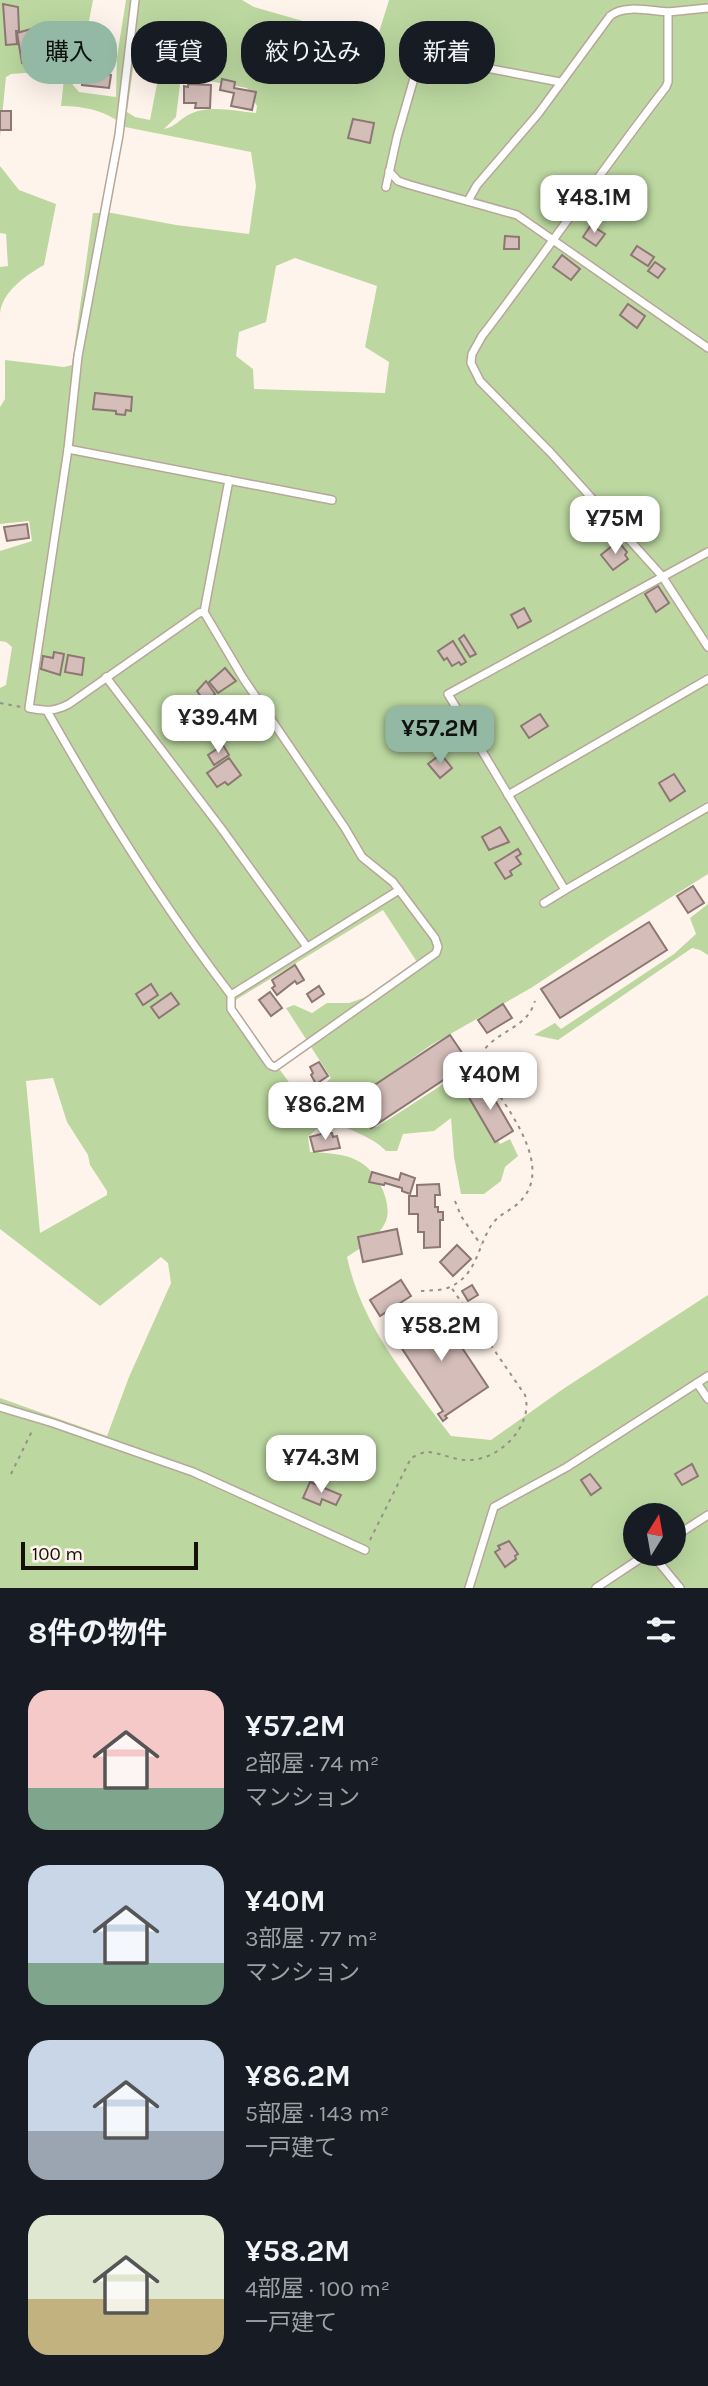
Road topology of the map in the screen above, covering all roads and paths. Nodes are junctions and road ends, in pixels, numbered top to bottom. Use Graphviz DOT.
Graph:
graph roads {
  1 [pos="135,0"];
  2 [pos="708,8"];
  3 [pos="668,12"];
  4 [pos="560,82"];
  5 [pos="389,171"];
  6 [pos="386,187"];
  7 [pos="468,201"];
  8 [pos="555,239"];
  9 [pos="708,348"];
  10 [pos="68,449"];
  11 [pos="229,481"];
  12 [pos="332,500"];
  13 [pos="708,552"];
  14 [pos="662,576"];
  15 [pos="204,612"];
  16 [pos="708,647"];
  17 [pos="106,677"];
  18 [pos="708,679"];
  19 [pos="0,703"];
  20 [pos="29,708"];
  21 [pos="47,711"];
  22 [pos="508,794"];
  23 [pos="708,807"];
  24 [pos="400,890"];
  25 [pos="565,890"];
  26 [pos="544,903"];
  27 [pos="307,947"];
  28 [pos="231,995"];
  29 [pos="535,1001"];
  30 [pos="455,1200"];
  31 [pos="482,1246"];
  32 [pos="451,1287"];
  33 [pos="421,1291"];
  34 [pos="708,1376"];
  35 [pos="697,1383"];
  36 [pos="708,1399"];
  37 [pos="0,1407"];
  38 [pos="38,1418"];
  39 [pos="11,1474"];
  40 [pos="708,1515"];
  41 [pos="686,1529"];
  42 [pos="365,1550"];
  43 [pos="631,1566"];
  44 [pos="661,1566"];
  45 [pos="469,1588"];
  46 [pos="596,1588"];
  47 [pos="680,1588"];
  1 -- 10 [label="lane"];
  2 -- 3 [label="lane"];
  3 -- 4 [label="lane"];
  3 -- 8 [label="lane"];
  4 -- 5 [label="lane"];
  4 -- 7 [label="lane"];
  5 -- 6 [label="lane"];
  5 -- 7 [label="lane"];
  7 -- 8 [label="lane"];
  8 -- 9 [label="lane"];
  8 -- 14 [label="lane"];
  10 -- 11 [label="lane"];
  10 -- 20 [label="lane"];
  11 -- 12 [label="lane"];
  11 -- 15 [label="lane"];
  13 -- 14 [label="lane"];
  14 -- 16 [label="lane"];
  14 -- 22 [label="lane"];
  15 -- 17 [label="lane"];
  15 -- 24 [label="lane"];
  17 -- 21 [label="lane"];
  17 -- 27 [label="lane"];
  18 -- 22 [label="lane"];
  19 -- 20 [label="path"];
  20 -- 21 [label="lane"];
  21 -- 28 [label="lane"];
  22 -- 25 [label="lane"];
  23 -- 25 [label="lane"];
  24 -- 27 [label="lane"];
  24 -- 28 [label="lane"];
  25 -- 26 [label="lane"];
  27 -- 28 [label="lane"];
  29 -- 31 [label="path"];
  30 -- 31 [label="path"];
  31 -- 32 [label="path"];
  32 -- 33 [label="path"];
  32 -- 42 [label="path"];
  34 -- 35 [label="lane"];
  35 -- 36 [label="lane"];
  35 -- 45 [label="lane"];
  37 -- 38 [label="lane"];
  38 -- 39 [label="path"];
  38 -- 42 [label="lane"];
  40 -- 41 [label="lane"];
  43 -- 46 [label="lane"];
  44 -- 47 [label="lane"];
}
